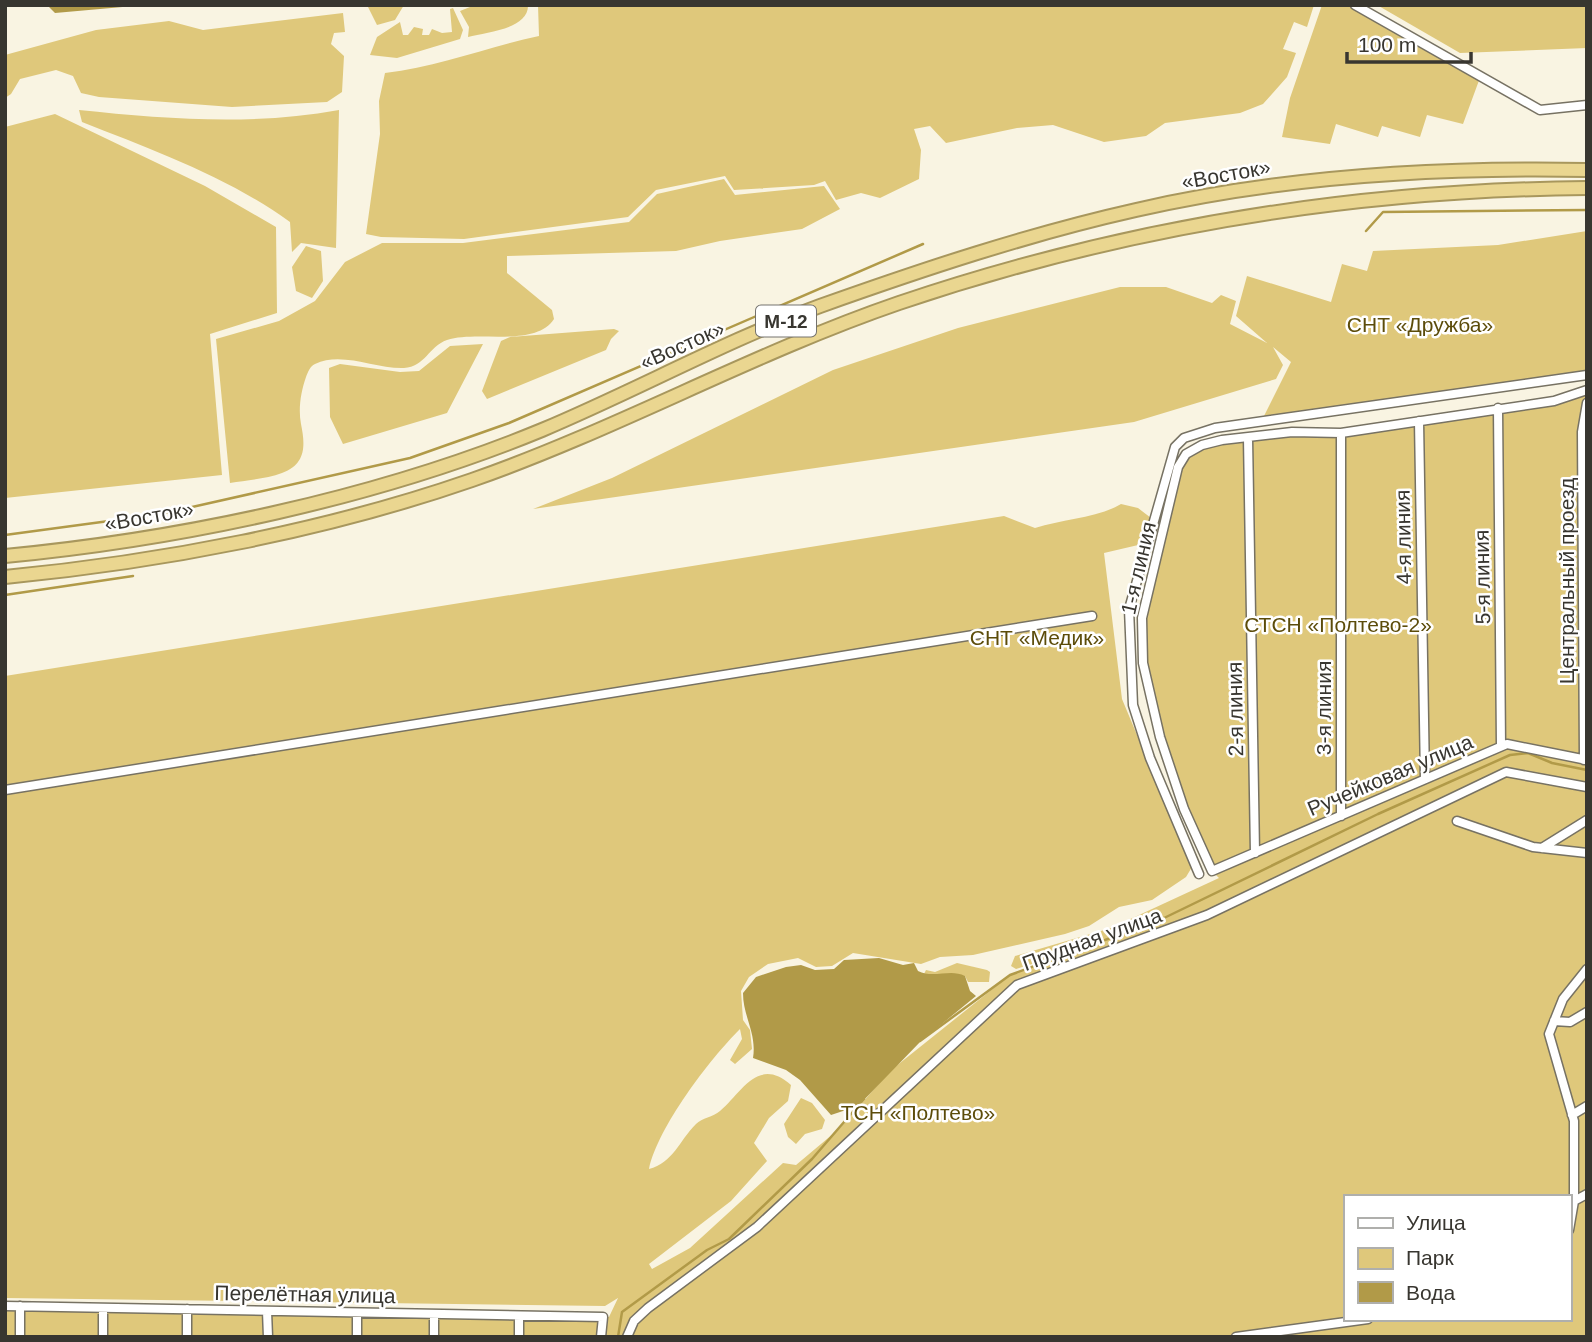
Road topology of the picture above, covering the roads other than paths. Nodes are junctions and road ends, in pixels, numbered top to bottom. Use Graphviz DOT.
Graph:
graph roads {
  1 [pos="1355,5"];
  2 [pos="1587,105"];
  3 [pos="1587,170"];
  4 [pos="1587,188"];
  5 [pos="1587,375"];
  6 [pos="1587,390"];
  7 [pos="1587,403"];
  8 [pos="1498,408"];
  9 [pos="1419,421"];
  10 [pos="1341,433"];
  11 [pos="1248,438"];
  12 [pos="5,556"];
  13 [pos="5,577"];
  14 [pos="1093,616"];
  15 [pos="1501,746"];
  16 [pos="1585,760"];
  17 [pos="1425,779"];
  18 [pos="1587,787"];
  19 [pos="5,790"];
  20 [pos="1341,816"];
  21 [pos="1587,820"];
  22 [pos="1457,821"];
  23 [pos="1542,848"];
  24 [pos="1255,853"];
  25 [pos="1587,853"];
  26 [pos="1212,872"];
  27 [pos="1199,874"];
  28 [pos="1587,969"];
  29 [pos="1587,1012"];
  30 [pos="1554,1021"];
  31 [pos="1587,1106"];
  32 [pos="1572,1115"];
  33 [pos="1587,1194"];
  34 [pos="1574,1201"];
  35 [pos="1571,1218"];
  36 [pos="5,1306"];
  37 [pos="20,1306"];
  38 [pos="103,1308"];
  39 [pos="187,1310"];
  40 [pos="267,1311"];
  41 [pos="357,1313"];
  42 [pos="434,1314"];
  43 [pos="519,1316"];
  44 [pos="1353,1321"];
  45 [pos="20,1337"];
  46 [pos="103,1337"];
  47 [pos="187,1337"];
  48 [pos="268,1337"];
  49 [pos="357,1337"];
  50 [pos="434,1337"];
  51 [pos="519,1337"];
  52 [pos="601,1337"];
  53 [pos="627,1337"];
  54 [pos="1236,1337"];
  1 -- 2 [label="street"];
  3 -- 12 [label="highway, «Восток» / М-12"];
  4 -- 13 [label="highway, «Восток» / М-12"];
  5 -- 27 [label="street"];
  6 -- 8 [label="street, 1-я линия"];
  7 -- 16 [label="street, Центральный проезд"];
  8 -- 9 [label="street, 1-я линия"];
  8 -- 15 [label="street, 5-я линия"];
  9 -- 10 [label="street, 1-я линия"];
  9 -- 17 [label="street, 4-я линия"];
  10 -- 11 [label="street, 1-я линия"];
  10 -- 20 [label="street, 3-я линия"];
  11 -- 24 [label="street, 2-я линия"];
  11 -- 26 [label="street, 1-я линия"];
  14 -- 19 [label="street"];
  15 -- 16 [label="street, Ручейковая улица"];
  15 -- 17 [label="street, Ручейковая улица"];
  17 -- 20 [label="street, Ручейковая улица"];
  18 -- 53 [label="street, Прудная улица"];
  20 -- 24 [label="street, Ручейковая улица"];
  21 -- 23 [label="street"];
  22 -- 23 [label="street"];
  23 -- 25 [label="street"];
  24 -- 26 [label="street, Ручейковая улица"];
  28 -- 30 [label="street"];
  29 -- 30 [label="street"];
  30 -- 32 [label="street"];
  31 -- 32 [label="street"];
  32 -- 34 [label="street"];
  33 -- 34 [label="street"];
  34 -- 35 [label="street"];
  36 -- 37 [label="street, Перелётная улица"];
  37 -- 38 [label="street, Перелётная улица"];
  37 -- 45 [label="street"];
  38 -- 39 [label="street, Перелётная улица"];
  38 -- 46 [label="street"];
  39 -- 40 [label="street, Перелётная улица"];
  39 -- 47 [label="street"];
  40 -- 41 [label="street, Перелётная улица"];
  40 -- 48 [label="street"];
  41 -- 42 [label="street, Перелётная улица"];
  41 -- 49 [label="street"];
  42 -- 43 [label="street, Перелётная улица"];
  42 -- 50 [label="street"];
  43 -- 51 [label="street"];
  43 -- 52 [label="street, Перелётная улица"];
  44 -- 54 [label="street"];
}
